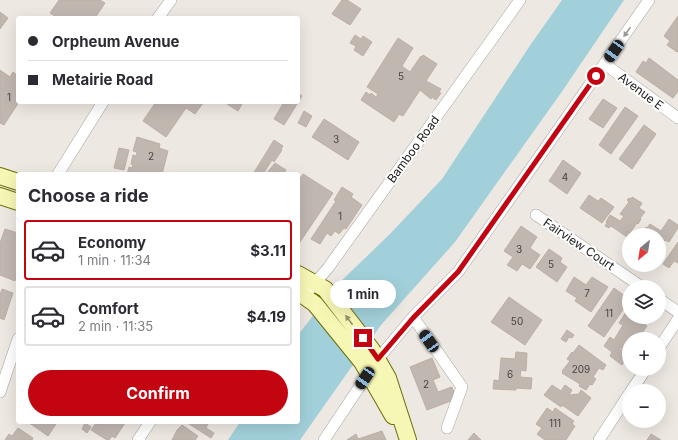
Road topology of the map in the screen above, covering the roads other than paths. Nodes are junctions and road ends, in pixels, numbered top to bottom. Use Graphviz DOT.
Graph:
graph roads {
  1 [pos="171,0"];
  2 [pos="520,0"];
  3 [pos="649,0"];
  4 [pos="159,16"];
  5 [pos="605,64"];
  6 [pos="102,104"];
  7 [pos="678,118"];
  8 [pos="59,172"];
  9 [pos="0,176"];
  10 [pos="16,181"];
  11 [pos="0,196"];
  12 [pos="16,201"];
  13 [pos="536,215"];
  14 [pos="300,275"];
  15 [pos="632,280"];
  16 [pos="320,286"];
  17 [pos="306,297"];
  18 [pos="666,304"];
  19 [pos="678,312"];
  20 [pos="413,318"];
  21 [pos="678,319"];
  22 [pos="666,337"];
  23 [pos="16,345"];
  24 [pos="370,361"];
  25 [pos="0,392"];
  26 [pos="622,405"];
  27 [pos="149,424"];
  28 [pos="447,428"];
  29 [pos="138,440"];
  30 [pos="324,440"];
  31 [pos="407,440"];
  32 [pos="599,440"];
  1 -- 4 [label="street"];
  2 -- 16 [label="street, Bamboo Road"];
  3 -- 5 [label="street, one-way"];
  5 -- 7 [label="street, Avenue E"];
  5 -- 20 [label="street"];
  6 -- 8 [label="street"];
  9 -- 10 [label="main road"];
  11 -- 12 [label="main road"];
  13 -- 15 [label="street, Fairview Court"];
  14 -- 16 [label="main road"];
  16 -- 17 [label="street, Bamboo Road"];
  24 -- 16 [label="main road, one-way"];
  17 -- 24 [label="main road"];
  18 -- 19 [label="street"];
  20 -- 24 [label="street"];
  20 -- 28 [label="street"];
  21 -- 22 [label="street"];
  23 -- 25 [label="street"];
  24 -- 30 [label="street"];
  24 -- 31 [label="main road"];
  26 -- 32 [label="street"];
  27 -- 29 [label="street"];
}
